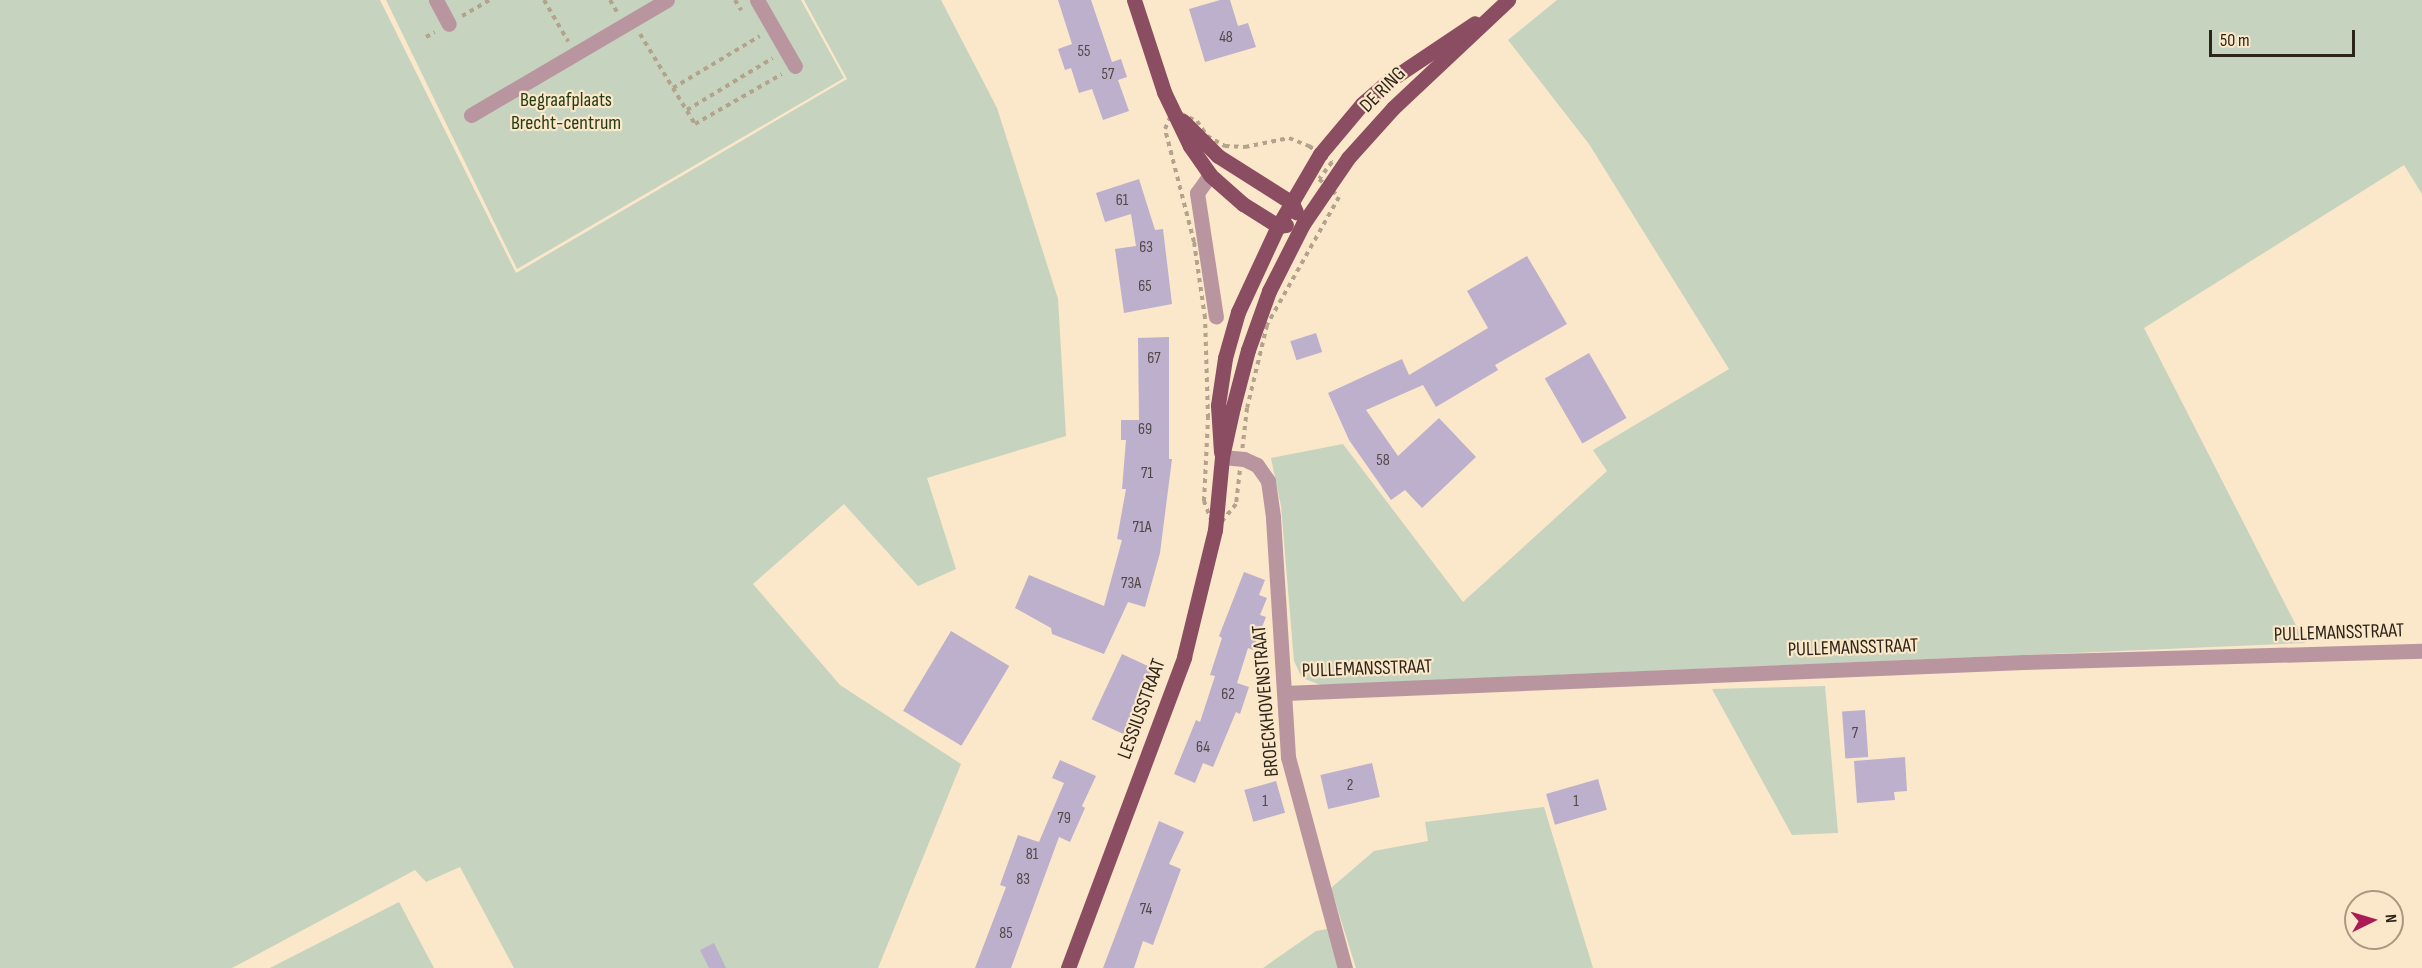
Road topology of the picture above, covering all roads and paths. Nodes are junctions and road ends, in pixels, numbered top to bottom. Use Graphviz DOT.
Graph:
graph roads {
  1 [pos="436,0"];
  2 [pos="544,0"];
  3 [pos="667,0"];
  4 [pos="757,0"];
  5 [pos="1134,0"];
  6 [pos="1508,0"];
  7 [pos="1493,13"];
  8 [pos="632,21"];
  9 [pos="449,24"];
  10 [pos="773,27"];
  11 [pos="786,50"];
  12 [pos="576,54"];
  13 [pos="795,66"];
  14 [pos="673,88"];
  15 [pos="687,110"];
  16 [pos="1173,110"];
  17 [pos="471,115"];
  18 [pos="1309,146"];
  19 [pos="1210,175"];
  20 [pos="1292,203"];
  21 [pos="1303,224"];
  22 [pos="1278,226"];
  23 [pos="1216,317"];
  24 [pos="1207,354"];
  25 [pos="1222,457"];
  26 [pos="2422,651"];
  27 [pos="1285,693"];
  28 [pos="1068,968"];
  29 [pos="1345,968"];
  1 -- 9 [label="street"];
  2 -- 12 [label="path"];
  3 -- 8 [label="street"];
  4 -- 10 [label="street"];
  5 -- 16 [label="main road"];
  6 -- 7 [label="main road, DE RING"];
  7 -- 20 [label="main road, DE RING"];
  7 -- 21 [label="main road, DE RING"];
  8 -- 12 [label="street"];
  8 -- 14 [label="path"];
  10 -- 11 [label="street"];
  10 -- 14 [label="path"];
  11 -- 13 [label="street"];
  11 -- 15 [label="path"];
  12 -- 17 [label="street"];
  13 -- 15 [label="path"];
  14 -- 15 [label="path"];
  16 -- 18 [label="path"];
  16 -- 19 [label="main road"];
  16 -- 20 [label="main road"];
  19 -- 22 [label="main road"];
  19 -- 23 [label="street"];
  20 -- 21 [label="main road"];
  20 -- 22 [label="main road, DE RING"];
  21 -- 22 [label="main road"];
  21 -- 25 [label="main road, LESSIUSSTRAAT"];
  22 -- 25 [label="main road, LESSIUSSTRAAT"];
  23 -- 24 [label="path"];
  25 -- 27 [label="street, BROECKHOVENSTRAAT"];
  25 -- 28 [label="main road, LESSIUSSTRAAT"];
  26 -- 27 [label="street, PULLEMANSSTRAAT"];
  27 -- 29 [label="street, BROECKHOVENSTRAAT"];
}
